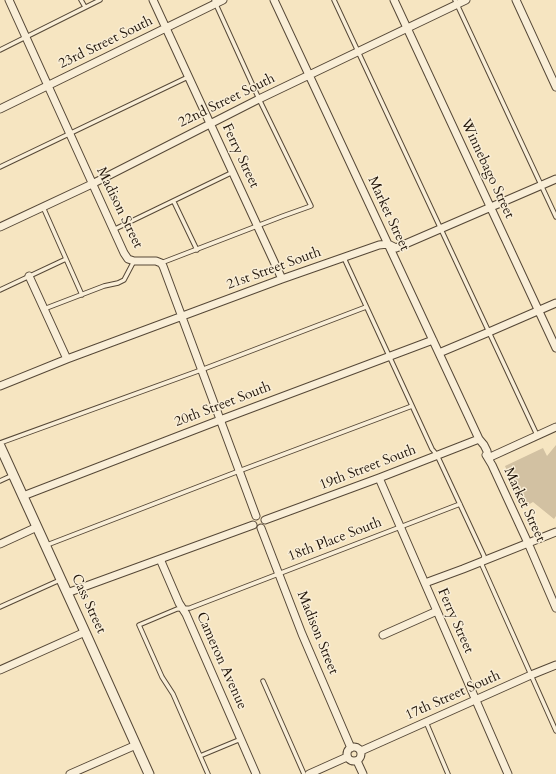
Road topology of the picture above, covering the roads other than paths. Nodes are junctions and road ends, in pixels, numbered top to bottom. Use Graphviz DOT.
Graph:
graph roads {
  1 [pos="9,0"];
  2 [pos="82,0"];
  3 [pos="100,0"];
  4 [pos="153,0"];
  5 [pos="223,0"];
  6 [pos="274,0"];
  7 [pos="334,0"];
  8 [pos="394,0"];
  9 [pos="466,0"];
  10 [pos="516,0"];
  11 [pos="215,2"];
  12 [pos="456,2"];
  13 [pos="85,7"];
  14 [pos="166,28"];
  15 [pos="408,28"];
  16 [pos="26,37"];
  17 [pos="0,50"];
  18 [pos="358,51"];
  19 [pos="309,76"];
  20 [pos="188,77"];
  21 [pos="48,86"];
  22 [pos="556,87"];
  23 [pos="259,99"];
  24 [pos="0,109"];
  25 [pos="210,123"];
  26 [pos="70,134"];
  27 [pos="0,168"];
  28 [pos="233,172"];
  29 [pos="556,179"];
  30 [pos="92,184"];
  31 [pos="541,185"];
  32 [pos="174,202"];
  33 [pos="42,207"];
  34 [pos="491,207"];
  35 [pos="556,217"];
  36 [pos="258,226"];
  37 [pos="0,227"];
  38 [pos="441,228"];
  39 [pos="113,230"];
  40 [pos="388,244"];
  41 [pos="197,250"];
  42 [pos="343,257"];
  43 [pos="66,259"];
  44 [pos="134,262"];
  45 [pos="161,263"];
  46 [pos="29,276"];
  47 [pos="282,279"];
  48 [pos="0,290"];
  49 [pos="82,295"];
  50 [pos="556,303"];
  51 [pos="366,307"];
  52 [pos="44,308"];
  53 [pos="538,310"];
  54 [pos="182,317"];
  55 [pos="489,332"];
  56 [pos="433,340"];
  57 [pos="556,348"];
  58 [pos="439,353"];
  59 [pos="389,357"];
  60 [pos="67,359"];
  61 [pos="201,370"];
  62 [pos="0,386"];
  63 [pos="412,406"];
  64 [pos="220,420"];
  65 [pos="556,427"];
  66 [pos="537,435"];
  67 [pos="479,439"];
  68 [pos="0,443"];
  69 [pos="0,446"];
  70 [pos="437,455"];
  71 [pos="488,458"];
  72 [pos="239,471"];
  73 [pos="13,475"];
  74 [pos="379,478"];
  75 [pos="0,481"];
  76 [pos="23,496"];
  77 [pos="460,504"];
  78 [pos="256,516"];
  79 [pos="265,520"];
  80 [pos="253,525"];
  81 [pos="37,527"];
  82 [pos="400,527"];
  83 [pos="261,528"];
  84 [pos="556,532"];
  85 [pos="528,543"];
  86 [pos="0,544"];
  87 [pos="46,545"];
  88 [pos="160,559"];
  89 [pos="483,561"];
  90 [pos="278,574"];
  91 [pos="61,579"];
  92 [pos="425,583"];
  93 [pos="67,593"];
  94 [pos="0,607"];
  95 [pos="182,608"];
  96 [pos="556,608"];
  97 [pos="437,611"];
  98 [pos="85,632"];
  99 [pos="382,635"];
  100 [pos="556,665"];
  101 [pos="0,670"];
  102 [pos="531,675"];
  103 [pos="263,681"];
  104 [pos="475,700"];
  105 [pos="426,722"];
  106 [pos="556,731"];
  107 [pos="241,739"];
  108 [pos="136,744"];
  109 [pos="351,748"];
  110 [pos="361,751"];
  111 [pos="200,756"];
  112 [pos="347,757"];
  113 [pos="357,761"];
  114 [pos="70,774"];
  115 [pos="149,774"];
  116 [pos="208,774"];
  117 [pos="256,774"];
  118 [pos="304,774"];
  119 [pos="308,774"];
  120 [pos="363,774"];
  121 [pos="448,774"];
  122 [pos="508,774"];
  1 -- 16 [label="street, Madison Street"];
  2 -- 13 [label="lane"];
  3 -- 13 [label="lane"];
  4 -- 14 [label="street, Ferry Street"];
  5 -- 11 [label="street, 23rd Street South"];
  6 -- 19 [label="street, Market Street"];
  7 -- 18 [label="lane"];
  8 -- 15 [label="street, Winnebago Street"];
  9 -- 12 [label="street, 22nd Street South"];
  10 -- 22 [label="street"];
  11 -- 14 [label="street, 23rd Street South"];
  11 -- 23 [label="lane"];
  12 -- 15 [label="street, 22nd Street South"];
  12 -- 31 [label="lane"];
  13 -- 16 [label="lane"];
  14 -- 20 [label="street, Ferry Street"];
  14 -- 21 [label="street, 23rd Street South"];
  15 -- 18 [label="street, 22nd Street South"];
  15 -- 34 [label="street, Winnebago Street"];
  16 -- 17 [label="lane"];
  16 -- 21 [label="street, Madison Street"];
  18 -- 19 [label="street, 22nd Street South"];
  18 -- 38 [label="lane"];
  19 -- 23 [label="street, 22nd Street South"];
  19 -- 40 [label="street, Market Street"];
  20 -- 25 [label="street, Ferry Street"];
  20 -- 26 [label="lane"];
  21 -- 24 [label="street, 23rd Street South"];
  21 -- 26 [label="street, Madison Street"];
  23 -- 25 [label="street, 22nd Street South"];
  23 -- 36 [label="lane"];
  25 -- 28 [label="street, Ferry Street"];
  25 -- 30 [label="street, 22nd Street South"];
  26 -- 27 [label="lane"];
  26 -- 30 [label="street, Madison Street"];
  28 -- 32 [label="lane"];
  28 -- 36 [label="street, Ferry Street"];
  29 -- 31 [label="street, 21st Street South"];
  30 -- 33 [label="street, 22nd Street South"];
  30 -- 39 [label="street, Madison Street"];
  31 -- 34 [label="street, 21st Street South"];
  31 -- 35 [label="lane"];
  32 -- 39 [label="lane"];
  32 -- 41 [label="lane"];
  33 -- 37 [label="street, 22nd Street South"];
  33 -- 43 [label="lane"];
  34 -- 38 [label="street, 21st Street South"];
  34 -- 53 [label="street, Winnebago Street"];
  36 -- 41 [label="lane"];
  36 -- 47 [label="street, Ferry Street"];
  38 -- 40 [label="street, 21st Street South"];
  38 -- 55 [label="lane"];
  39 -- 44 [label="street, Madison Street"];
  40 -- 42 [label="street, 21st Street South"];
  40 -- 56 [label="street, Market Street"];
  41 -- 45 [label="lane"];
  42 -- 47 [label="street, 21st Street South"];
  42 -- 51 [label="lane"];
  43 -- 46 [label="lane"];
  43 -- 49 [label="lane"];
  44 -- 45 [label="street, Madison Street"];
  44 -- 49 [label="lane"];
  45 -- 54 [label="street"];
  46 -- 48 [label="lane"];
  46 -- 52 [label="street"];
  47 -- 54 [label="street, 21st Street South"];
  49 -- 52 [label="lane"];
  50 -- 53 [label="street"];
  51 -- 59 [label="lane"];
  51 -- 61 [label="lane"];
  52 -- 60 [label="street"];
  53 -- 55 [label="street"];
  53 -- 57 [label="street, Winnebago Street"];
  54 -- 60 [label="street, 21st Street South"];
  54 -- 61 [label="street"];
  55 -- 58 [label="street"];
  55 -- 66 [label="lane"];
  56 -- 58 [label="street, Market Street"];
  56 -- 59 [label="street, 20th Street South"];
  58 -- 67 [label="street, Market Street"];
  59 -- 63 [label="lane"];
  59 -- 64 [label="street, 20th Street South"];
  60 -- 62 [label="street, 21st Street South"];
  61 -- 64 [label="street"];
  61 -- 68 [label="lane"];
  63 -- 70 [label="lane"];
  63 -- 72 [label="lane"];
  64 -- 72 [label="street"];
  64 -- 76 [label="street, 20th Street South"];
  65 -- 66 [label="street"];
  66 -- 71 [label="street"];
  67 -- 70 [label="street, 19th Street South"];
  67 -- 71 [label="street, Market Street"];
  69 -- 73 [label="street, Cass Street"];
  70 -- 74 [label="street, 19th Street South"];
  70 -- 77 [label="lane"];
  71 -- 85 [label="street, Market Street"];
  72 -- 78 [label="street"];
  72 -- 87 [label="lane"];
  73 -- 75 [label="lane"];
  73 -- 76 [label="street, Cass Street"];
  74 -- 79 [label="street, 19th Street South"];
  74 -- 82 [label="street, Ferry Street"];
  76 -- 81 [label="street, Cass Street"];
  77 -- 82 [label="lane, 18th Place South"];
  77 -- 89 [label="lane"];
  78 -- 79 [label="street"];
  78 -- 80 [label="street"];
  79 -- 83 [label="street"];
  80 -- 83 [label="street"];
  80 -- 88 [label="street"];
  81 -- 86 [label="street"];
  81 -- 87 [label="street, Cass Street"];
  82 -- 90 [label="lane, 18th Place South"];
  82 -- 92 [label="street, Ferry Street"];
  83 -- 90 [label="street, Madison Street"];
  84 -- 85 [label="street"];
  85 -- 89 [label="street"];
  85 -- 96 [label="street, Market Street"];
  87 -- 91 [label="street, Cass Street"];
  88 -- 93 [label="street"];
  88 -- 95 [label="street, Cameron Avenue"];
  89 -- 92 [label="street"];
  89 -- 102 [label="lane"];
  90 -- 95 [label="lane, 18th Place South"];
  90 -- 109 [label="street, Madison Street"];
  91 -- 93 [label="street, Cass Street"];
  91 -- 94 [label="lane"];
  92 -- 97 [label="street, Ferry Street"];
  93 -- 98 [label="street, Cass Street"];
  95 -- 107 [label="street, Cameron Avenue"];
  95 -- 111 [label="lane, 18th Place South"];
  97 -- 99 [label="street"];
  97 -- 104 [label="street, Ferry Street"];
  98 -- 101 [label="street"];
  98 -- 108 [label="street, Cass Street"];
  100 -- 102 [label="street, 17th Street South"];
  102 -- 104 [label="street, 17th Street South"];
  102 -- 106 [label="lane"];
  103 -- 118 [label="lane"];
  104 -- 105 [label="street, 17th Street South"];
  104 -- 122 [label="street, Ferry Street"];
  105 -- 110 [label="street, 17th Street South"];
  105 -- 121 [label="lane"];
  107 -- 111 [label="lane"];
  107 -- 117 [label="street, Cameron Avenue"];
  108 -- 114 [label="street"];
  108 -- 115 [label="street, Cass Street"];
  109 -- 110 [label="street"];
  109 -- 112 [label="street"];
  110 -- 113 [label="street"];
  111 -- 116 [label="lane"];
  112 -- 113 [label="street"];
  112 -- 119 [label="street"];
  113 -- 120 [label="street"];
}
